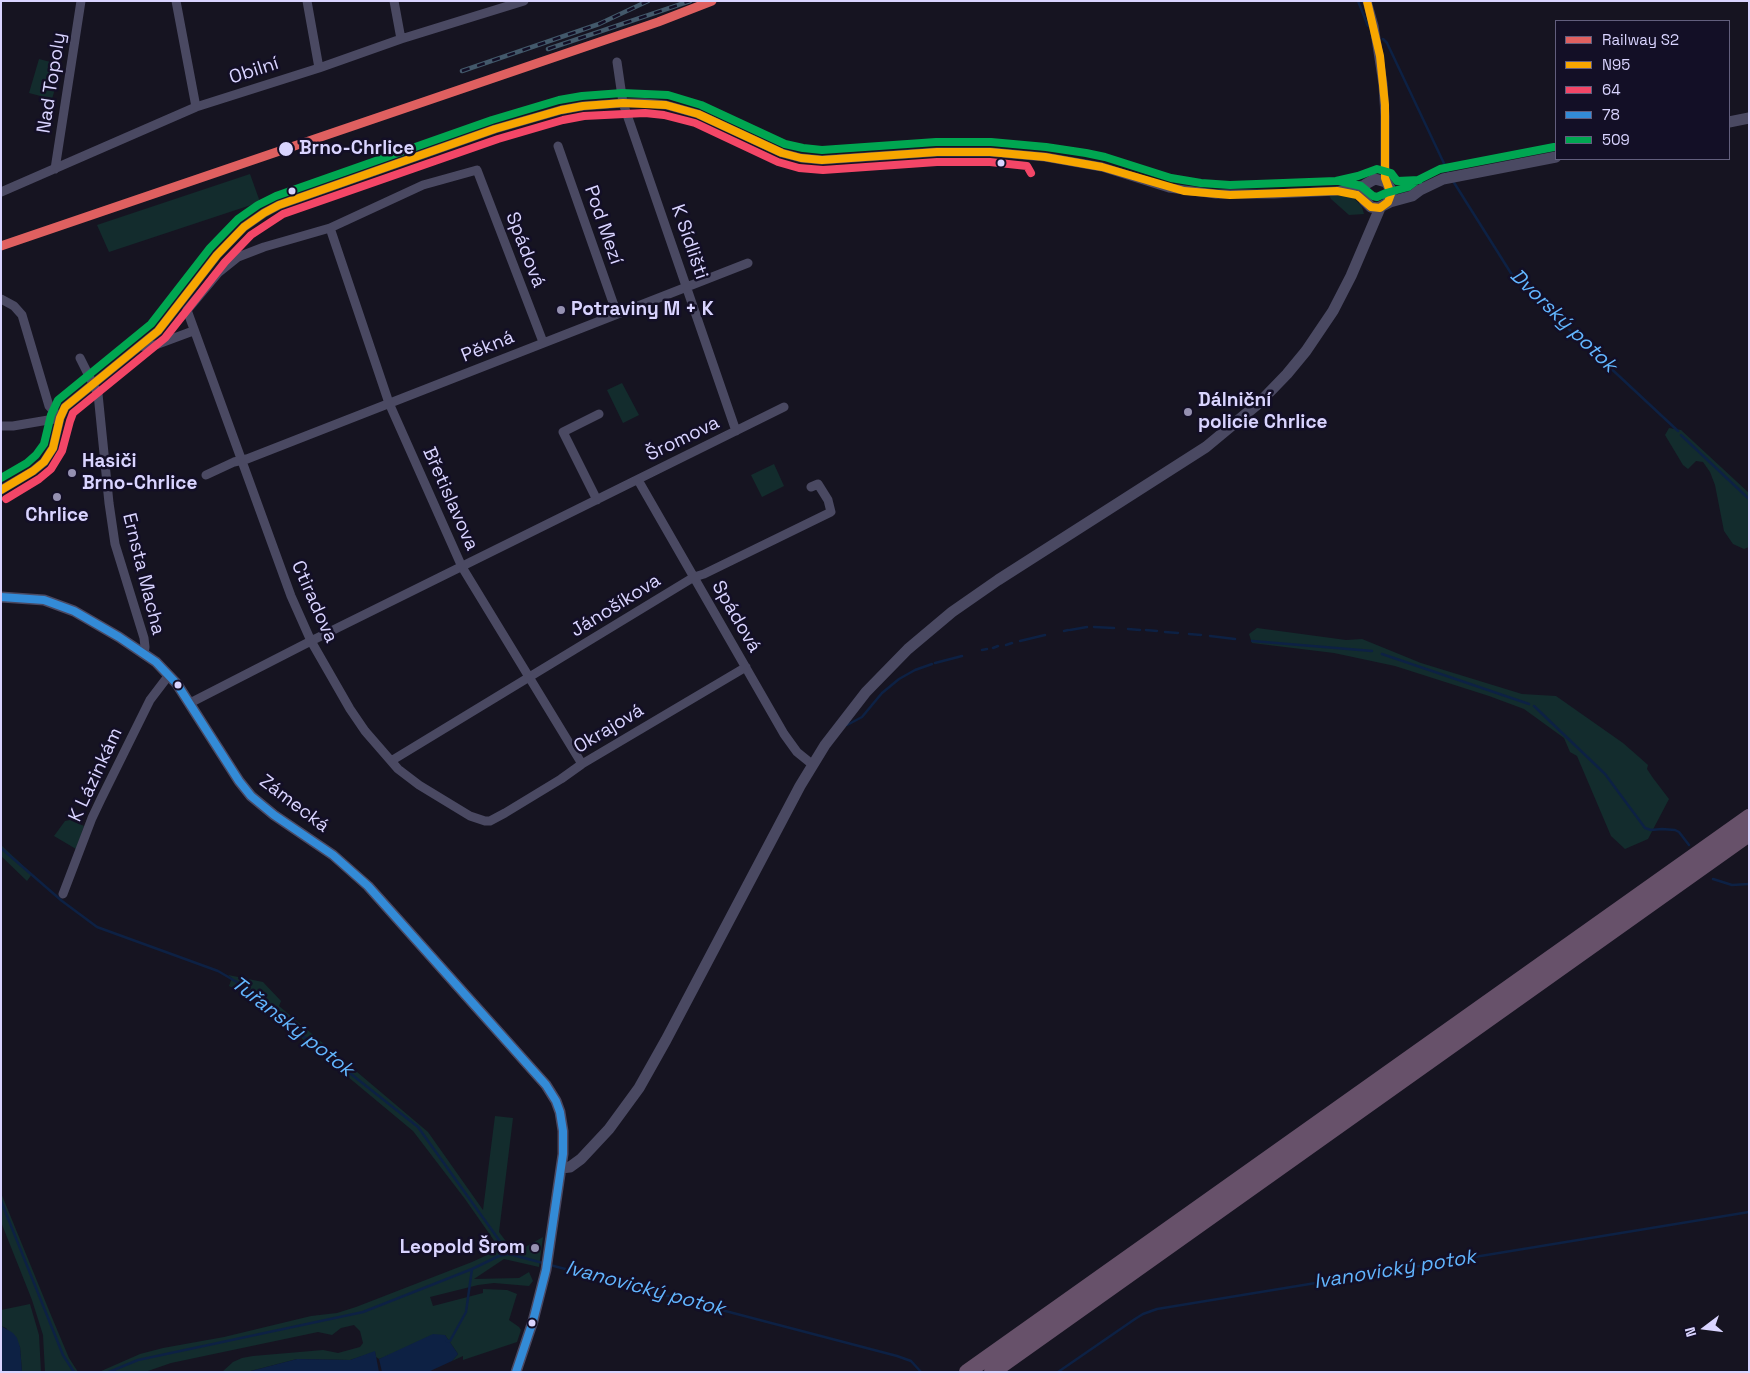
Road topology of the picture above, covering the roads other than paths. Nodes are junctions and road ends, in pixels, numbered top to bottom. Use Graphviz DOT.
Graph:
graph roads {
  1 [pos="80,1"];
  2 [pos="176,1"];
  3 [pos="307,1"];
  4 [pos="394,1"];
  5 [pos="524,1"];
  6 [pos="1367,1"];
  7 [pos="401,39"];
  8 [pos="617,62"];
  9 [pos="319,68"];
  10 [pos="623,103"];
  11 [pos="196,107"];
  12 [pos="1749,118"];
  13 [pos="1730,122"];
  14 [pos="558,146"];
  15 [pos="1384,146"];
  16 [pos="1555,156"];
  17 [pos="55,169"];
  18 [pos="1368,182"];
  19 [pos="1389,188"];
  20 [pos="1337,190"];
  21 [pos="1420,190"];
  22 [pos="1,192"];
  23 [pos="1364,201"];
  24 [pos="1384,206"];
  25 [pos="330,228"];
  26 [pos="1365,243"];
  27 [pos="748,263"];
  28 [pos="687,287"];
  29 [pos="1,299"];
  30 [pos="617,314"];
  31 [pos="193,331"];
  32 [pos="543,342"];
  33 [pos="140,346"];
  34 [pos="80,358"];
  35 [pos="93,384"];
  36 [pos="389,403"];
  37 [pos="784,407"];
  38 [pos="600,414"];
  39 [pos="60,418"];
  40 [pos="1,426"];
  41 [pos="736,431"];
  42 [pos="241,460"];
  43 [pos="206,475"];
  44 [pos="638,480"];
  45 [pos="811,487"];
  46 [pos="1,490"];
  47 [pos="597,500"];
  48 [pos="462,567"];
  49 [pos="694,577"];
  50 [pos="1,597"];
  51 [pos="311,641"];
  52 [pos="144,654"];
  53 [pos="746,667"];
  54 [pos="170,675"];
  55 [pos="529,678"];
  56 [pos="190,704"];
  57 [pos="391,762"];
  58 [pos="582,764"];
  59 [pos="813,765"];
  60 [pos="1749,817"];
  61 [pos="490,821"];
  62 [pos="1749,834"];
  63 [pos="63,894"];
  64 [pos="561,1168"];
  65 [pos="516,1372"];
  66 [pos="967,1372"];
  67 [pos="992,1372"];
  1 -- 17 [label="street, Nad Topoly"];
  2 -- 11 [label="street"];
  3 -- 9 [label="street"];
  4 -- 7 [label="street"];
  5 -- 7 [label="street, Obilní"];
  6 -- 15 [label="street"];
  7 -- 9 [label="street, Obilní"];
  8 -- 10 [label="street, K Sídlišti"];
  9 -- 11 [label="street, Obilní"];
  10 -- 20 [label="street"];
  10 -- 28 [label="street, K Sídlišti"];
  10 -- 33 [label="street"];
  11 -- 17 [label="street, Obilní"];
  12 -- 13 [label="street"];
  14 -- 30 [label="street, Pod Mezí"];
  15 -- 18 [label="street"];
  15 -- 19 [label="street"];
  16 -- 21 [label="street"];
  17 -- 22 [label="street, Obilní"];
  18 -- 19 [label="street"];
  18 -- 20 [label="street"];
  18 -- 23 [label="street"];
  19 -- 21 [label="street"];
  19 -- 24 [label="street"];
  20 -- 23 [label="street"];
  21 -- 24 [label="street"];
  23 -- 24 [label="street"];
  23 -- 26 [label="street"];
  24 -- 26 [label="street"];
  25 -- 31 [label="street, Ctiradova"];
  25 -- 32 [label="street, Spádová"];
  25 -- 36 [label="street, Břetislavova"];
  26 -- 59 [label="street"];
  27 -- 28 [label="street, Pěkná"];
  28 -- 30 [label="street, Pěkná"];
  28 -- 41 [label="street, K Sídlišti"];
  29 -- 39 [label="street"];
  30 -- 32 [label="street, Pěkná"];
  31 -- 33 [label="street"];
  31 -- 42 [label="street, Ctiradova"];
  32 -- 36 [label="street, Pěkná"];
  33 -- 35 [label="street"];
  34 -- 35 [label="street, Ernsta Macha"];
  35 -- 39 [label="street"];
  35 -- 52 [label="street, Ernsta Macha"];
  36 -- 42 [label="street, Pěkná"];
  36 -- 48 [label="street, Břetislavova"];
  37 -- 41 [label="street, Šromova"];
  38 -- 47 [label="street"];
  39 -- 40 [label="street"];
  39 -- 46 [label="street"];
  41 -- 44 [label="street, Šromova"];
  42 -- 43 [label="street, Pěkná"];
  42 -- 51 [label="street, Ctiradova"];
  44 -- 47 [label="street, Šromova"];
  44 -- 49 [label="street, Spádová"];
  45 -- 49 [label="street, Jánošíkova"];
  47 -- 48 [label="street, Šromova"];
  48 -- 51 [label="street, Šromova"];
  48 -- 55 [label="street, Břetislavova"];
  49 -- 53 [label="street, Spádová"];
  49 -- 55 [label="street, Jánošíkova"];
  50 -- 52 [label="street, Zámecká"];
  51 -- 56 [label="street, Šromova"];
  51 -- 57 [label="street, Ctiradova"];
  52 -- 54 [label="street, Zámecká"];
  53 -- 58 [label="street, Okrajová"];
  53 -- 59 [label="street, Spádová"];
  54 -- 56 [label="street, Zámecká"];
  54 -- 63 [label="street, K Lázinkám"];
  55 -- 57 [label="street, Jánošíkova"];
  55 -- 58 [label="street, Břetislavova"];
  56 -- 64 [label="street, Zámecká"];
  57 -- 61 [label="street, Ctiradova"];
  58 -- 61 [label="street, Okrajová"];
  59 -- 64 [label="street"];
  60 -- 66 [label="highway"];
  62 -- 67 [label="highway"];
  64 -- 65 [label="street, Zámecká"];
}
